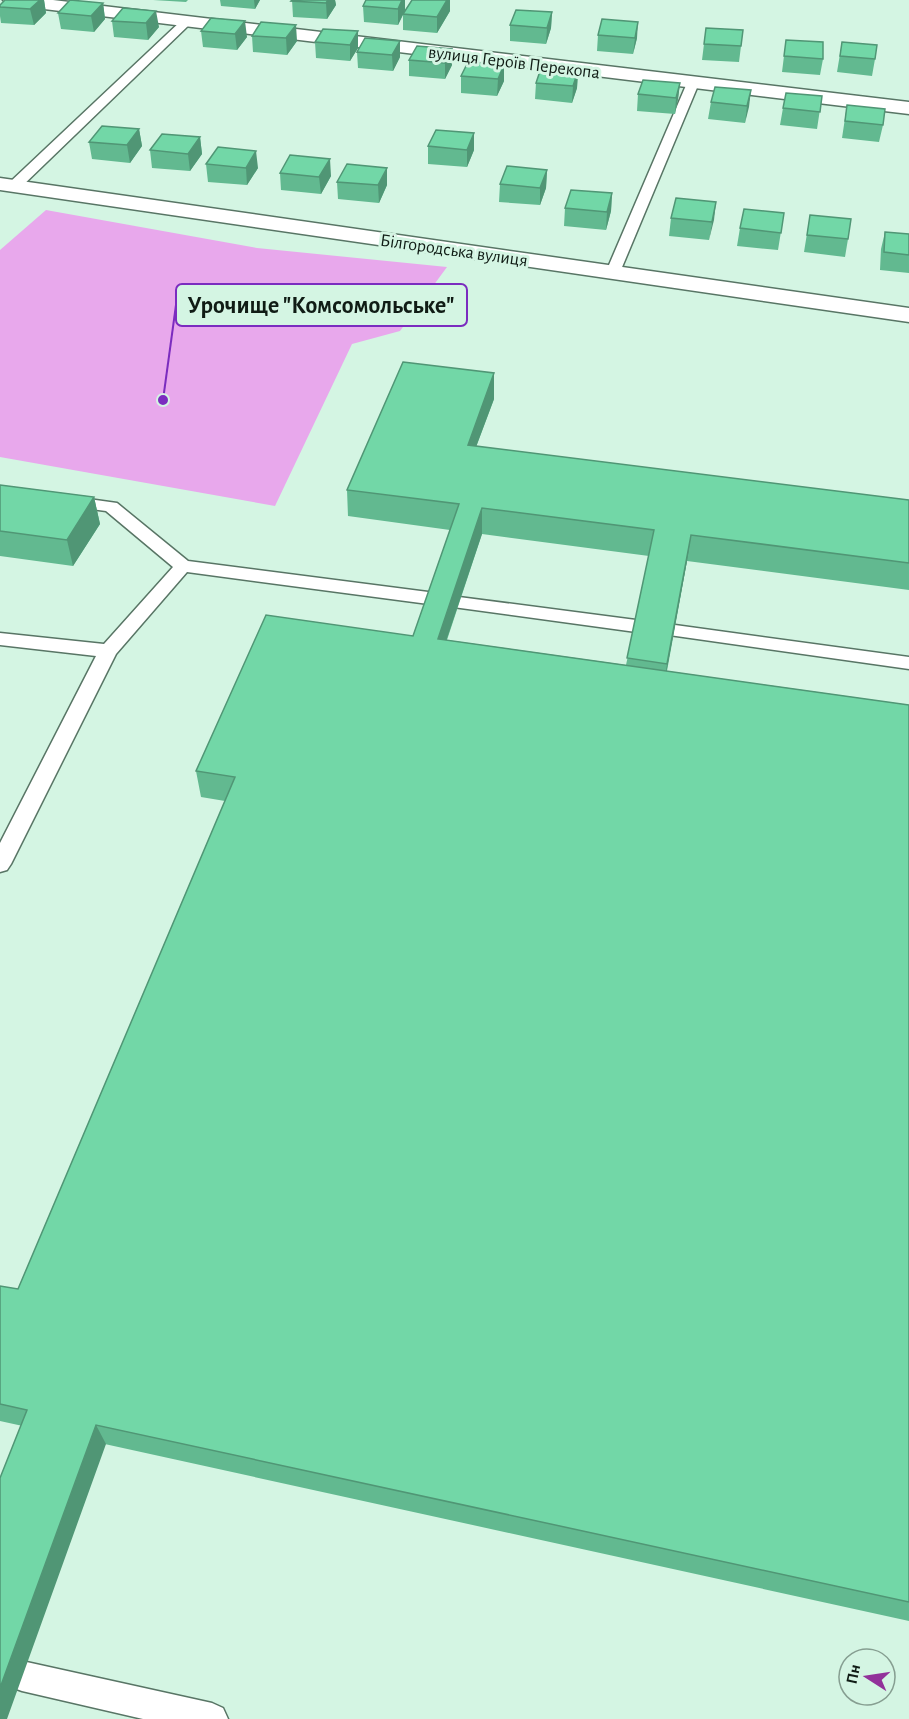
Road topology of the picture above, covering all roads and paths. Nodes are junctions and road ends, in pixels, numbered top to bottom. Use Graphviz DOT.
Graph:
graph roads {
  1 [pos="11,0"];
  2 [pos="186,22"];
  3 [pos="693,83"];
  4 [pos="909,108"];
  5 [pos="7,185"];
  6 [pos="613,272"];
  7 [pos="909,315"];
  8 [pos="55,499"];
  9 [pos="183,566"];
  10 [pos="435,600"];
  11 [pos="459,603"];
  12 [pos="636,626"];
  13 [pos="675,631"];
  14 [pos="0,639"];
  15 [pos="108,651"];
  16 [pos="909,663"];
  17 [pos="0,864"];
  18 [pos="22,1676"];
  19 [pos="212,1719"];
  1 -- 2 [label="street, вулиця Героїв Перекопа"];
  2 -- 3 [label="street, вулиця Героїв Перекопа"];
  2 -- 5 [label="lane"];
  3 -- 4 [label="street, вулиця Героїв Перекопа"];
  3 -- 6 [label="lane"];
  5 -- 6 [label="street, Білгородська вулиця"];
  6 -- 7 [label="street, Білгородська вулиця"];
  8 -- 9 [label="lane"];
  9 -- 10 [label="lane"];
  9 -- 15 [label="lane"];
  11 -- 12 [label="lane"];
  13 -- 16 [label="lane"];
  14 -- 15 [label="lane"];
  15 -- 17 [label="lane"];
  18 -- 19 [label="lane"];
}
